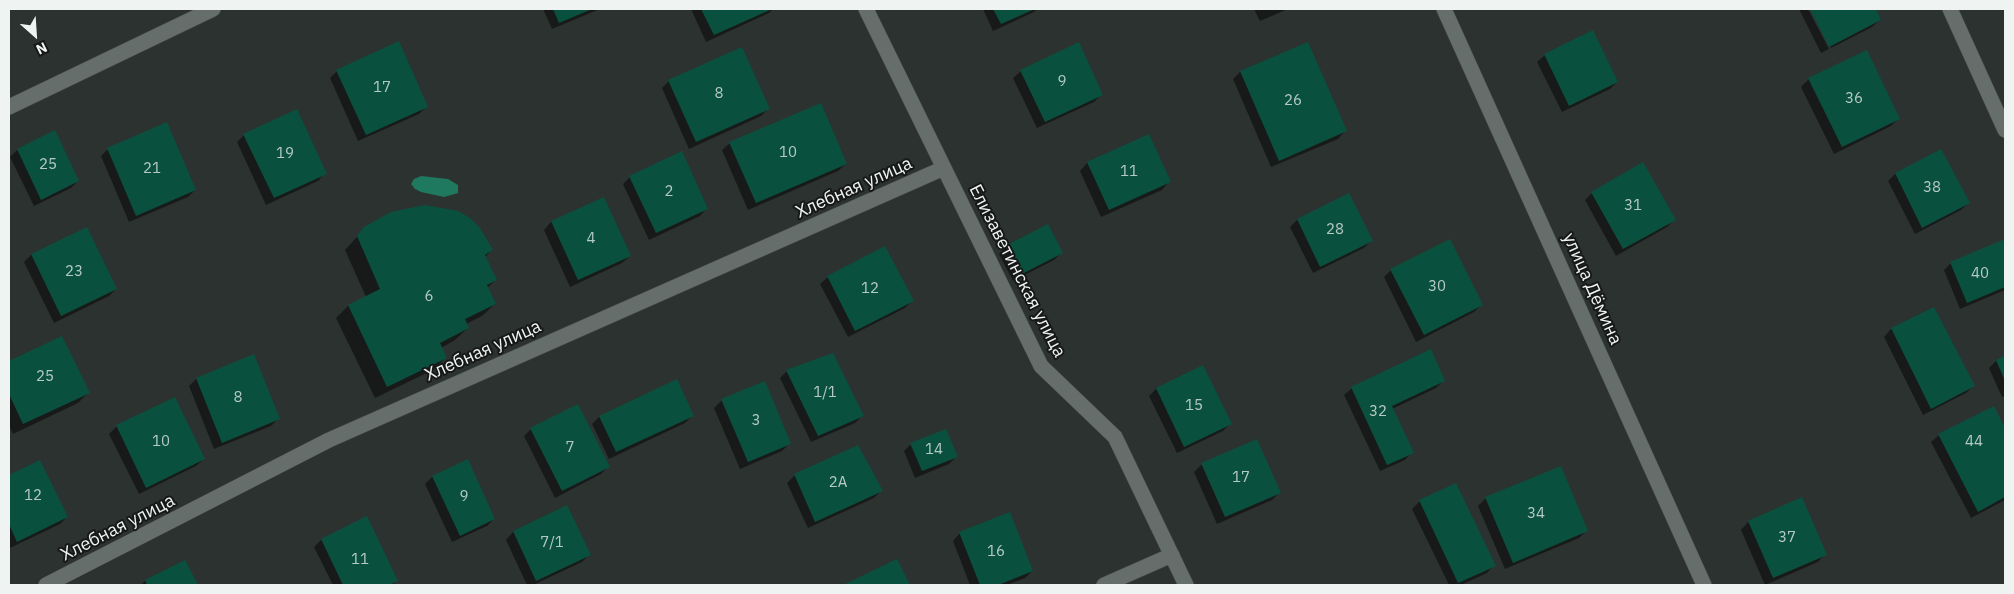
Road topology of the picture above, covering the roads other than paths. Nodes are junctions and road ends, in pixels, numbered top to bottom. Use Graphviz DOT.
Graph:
graph roads {
  1 [pos="213,9"];
  2 [pos="866,9"];
  3 [pos="1444,9"];
  4 [pos="1950,9"];
  5 [pos="9,107"];
  6 [pos="2005,130"];
  7 [pos="944,168"];
  8 [pos="1172,555"];
  9 [pos="46,585"];
  10 [pos="1104,585"];
  11 [pos="1186,585"];
  12 [pos="1704,585"];
  1 -- 5 [label="street"];
  2 -- 7 [label="street, Елизаветинская улица"];
  3 -- 12 [label="street, улица Дёмина"];
  4 -- 6 [label="street"];
  7 -- 8 [label="street, Елизаветинская улица"];
  7 -- 9 [label="street, Хлебная улица"];
  8 -- 10 [label="street"];
  8 -- 11 [label="street, Елизаветинская улица"];
}
